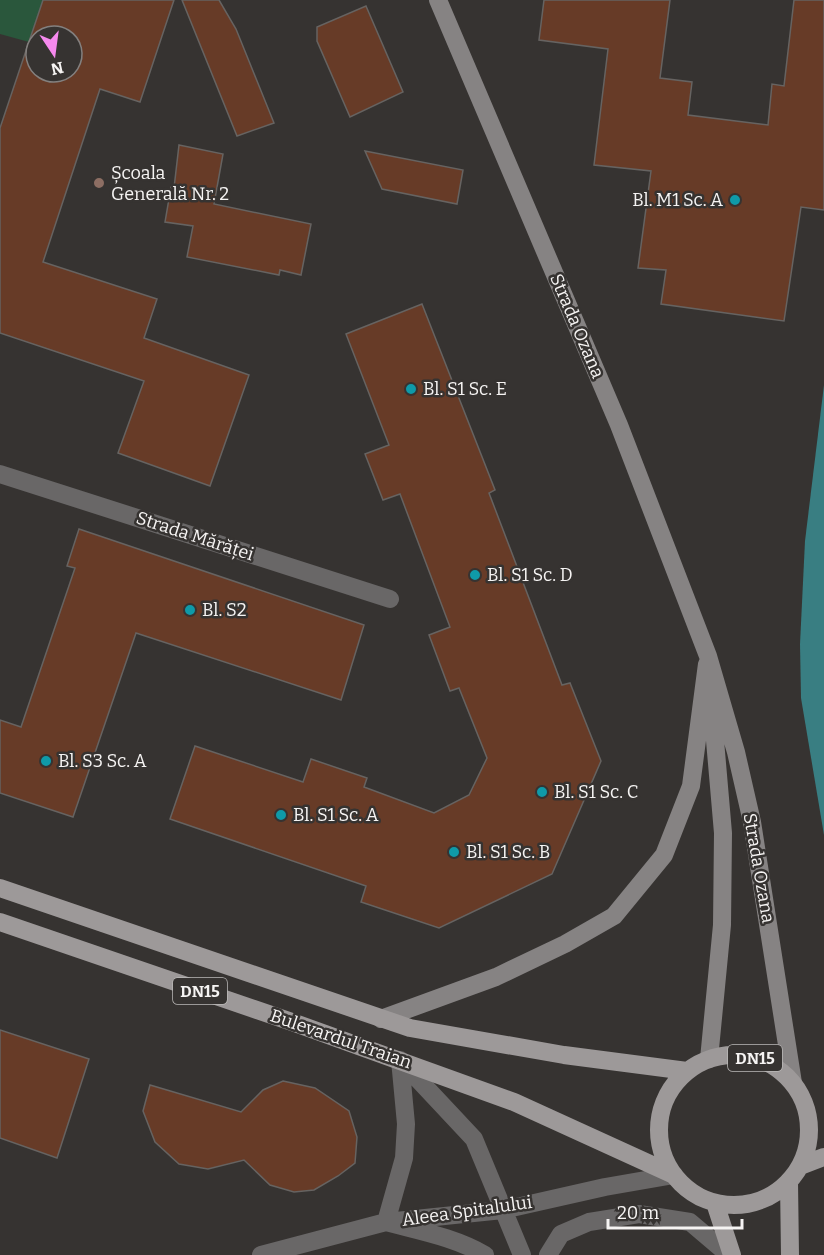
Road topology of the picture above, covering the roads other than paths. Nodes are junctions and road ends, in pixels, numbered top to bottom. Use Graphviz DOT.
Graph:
graph roads {
  1 [pos="438,0"];
  2 [pos="0,474"];
  3 [pos="390,598"];
  4 [pos="708,656"];
  5 [pos="0,888"];
  6 [pos="0,922"];
  7 [pos="381,1019"];
  8 [pos="709,1059"];
  9 [pos="400,1060"];
  10 [pos="687,1071"];
  11 [pos="793,1083"];
  12 [pos="804,1103"];
  13 [pos="824,1123"];
  14 [pos="824,1157"];
  15 [pos="800,1166"];
  16 [pos="674,1175"];
  17 [pos="789,1182"];
  18 [pos="715,1203"];
  19 [pos="503,1210"];
  20 [pos="386,1222"];
  21 [pos="261,1255"];
  22 [pos="485,1255"];
  23 [pos="522,1255"];
  24 [pos="548,1255"];
  25 [pos="730,1255"];
  26 [pos="790,1255"];
  1 -- 4 [label="street, Strada Ozana"];
  2 -- 3 [label="street, Strada Mărăței"];
  4 -- 7 [label="street"];
  4 -- 8 [label="street, Strada Ozana"];
  4 -- 11 [label="street, Strada Ozana"];
  5 -- 7 [label="main road, Bulevardul Traian / DN15"];
  6 -- 9 [label="main road, Bulevardul Traian / DN15"];
  7 -- 10 [label="main road, Bulevardul Traian / DN15"];
  8 -- 10 [label="main road, DN15"];
  8 -- 11 [label="main road, DN15"];
  9 -- 16 [label="main road, Bulevardul Traian / DN15"];
  9 -- 19 [label="street"];
  9 -- 20 [label="street"];
  10 -- 16 [label="main road, DN15"];
  11 -- 12 [label="main road, DN15"];
  12 -- 13 [label="main road, DN15"];
  12 -- 15 [label="main road, DN15"];
  14 -- 15 [label="main road"];
  15 -- 17 [label="main road, DN15"];
  16 -- 18 [label="main road, DN15"];
  16 -- 19 [label="street, Aleea Spitalului"];
  17 -- 18 [label="main road, DN15"];
  17 -- 26 [label="main road"];
  18 -- 25 [label="main road"];
  19 -- 20 [label="street, Aleea Spitalului"];
  19 -- 23 [label="street"];
  20 -- 21 [label="street, Aleea Spitalului"];
  20 -- 22 [label="street"];
  24 -- 25 [label="street"];
}
